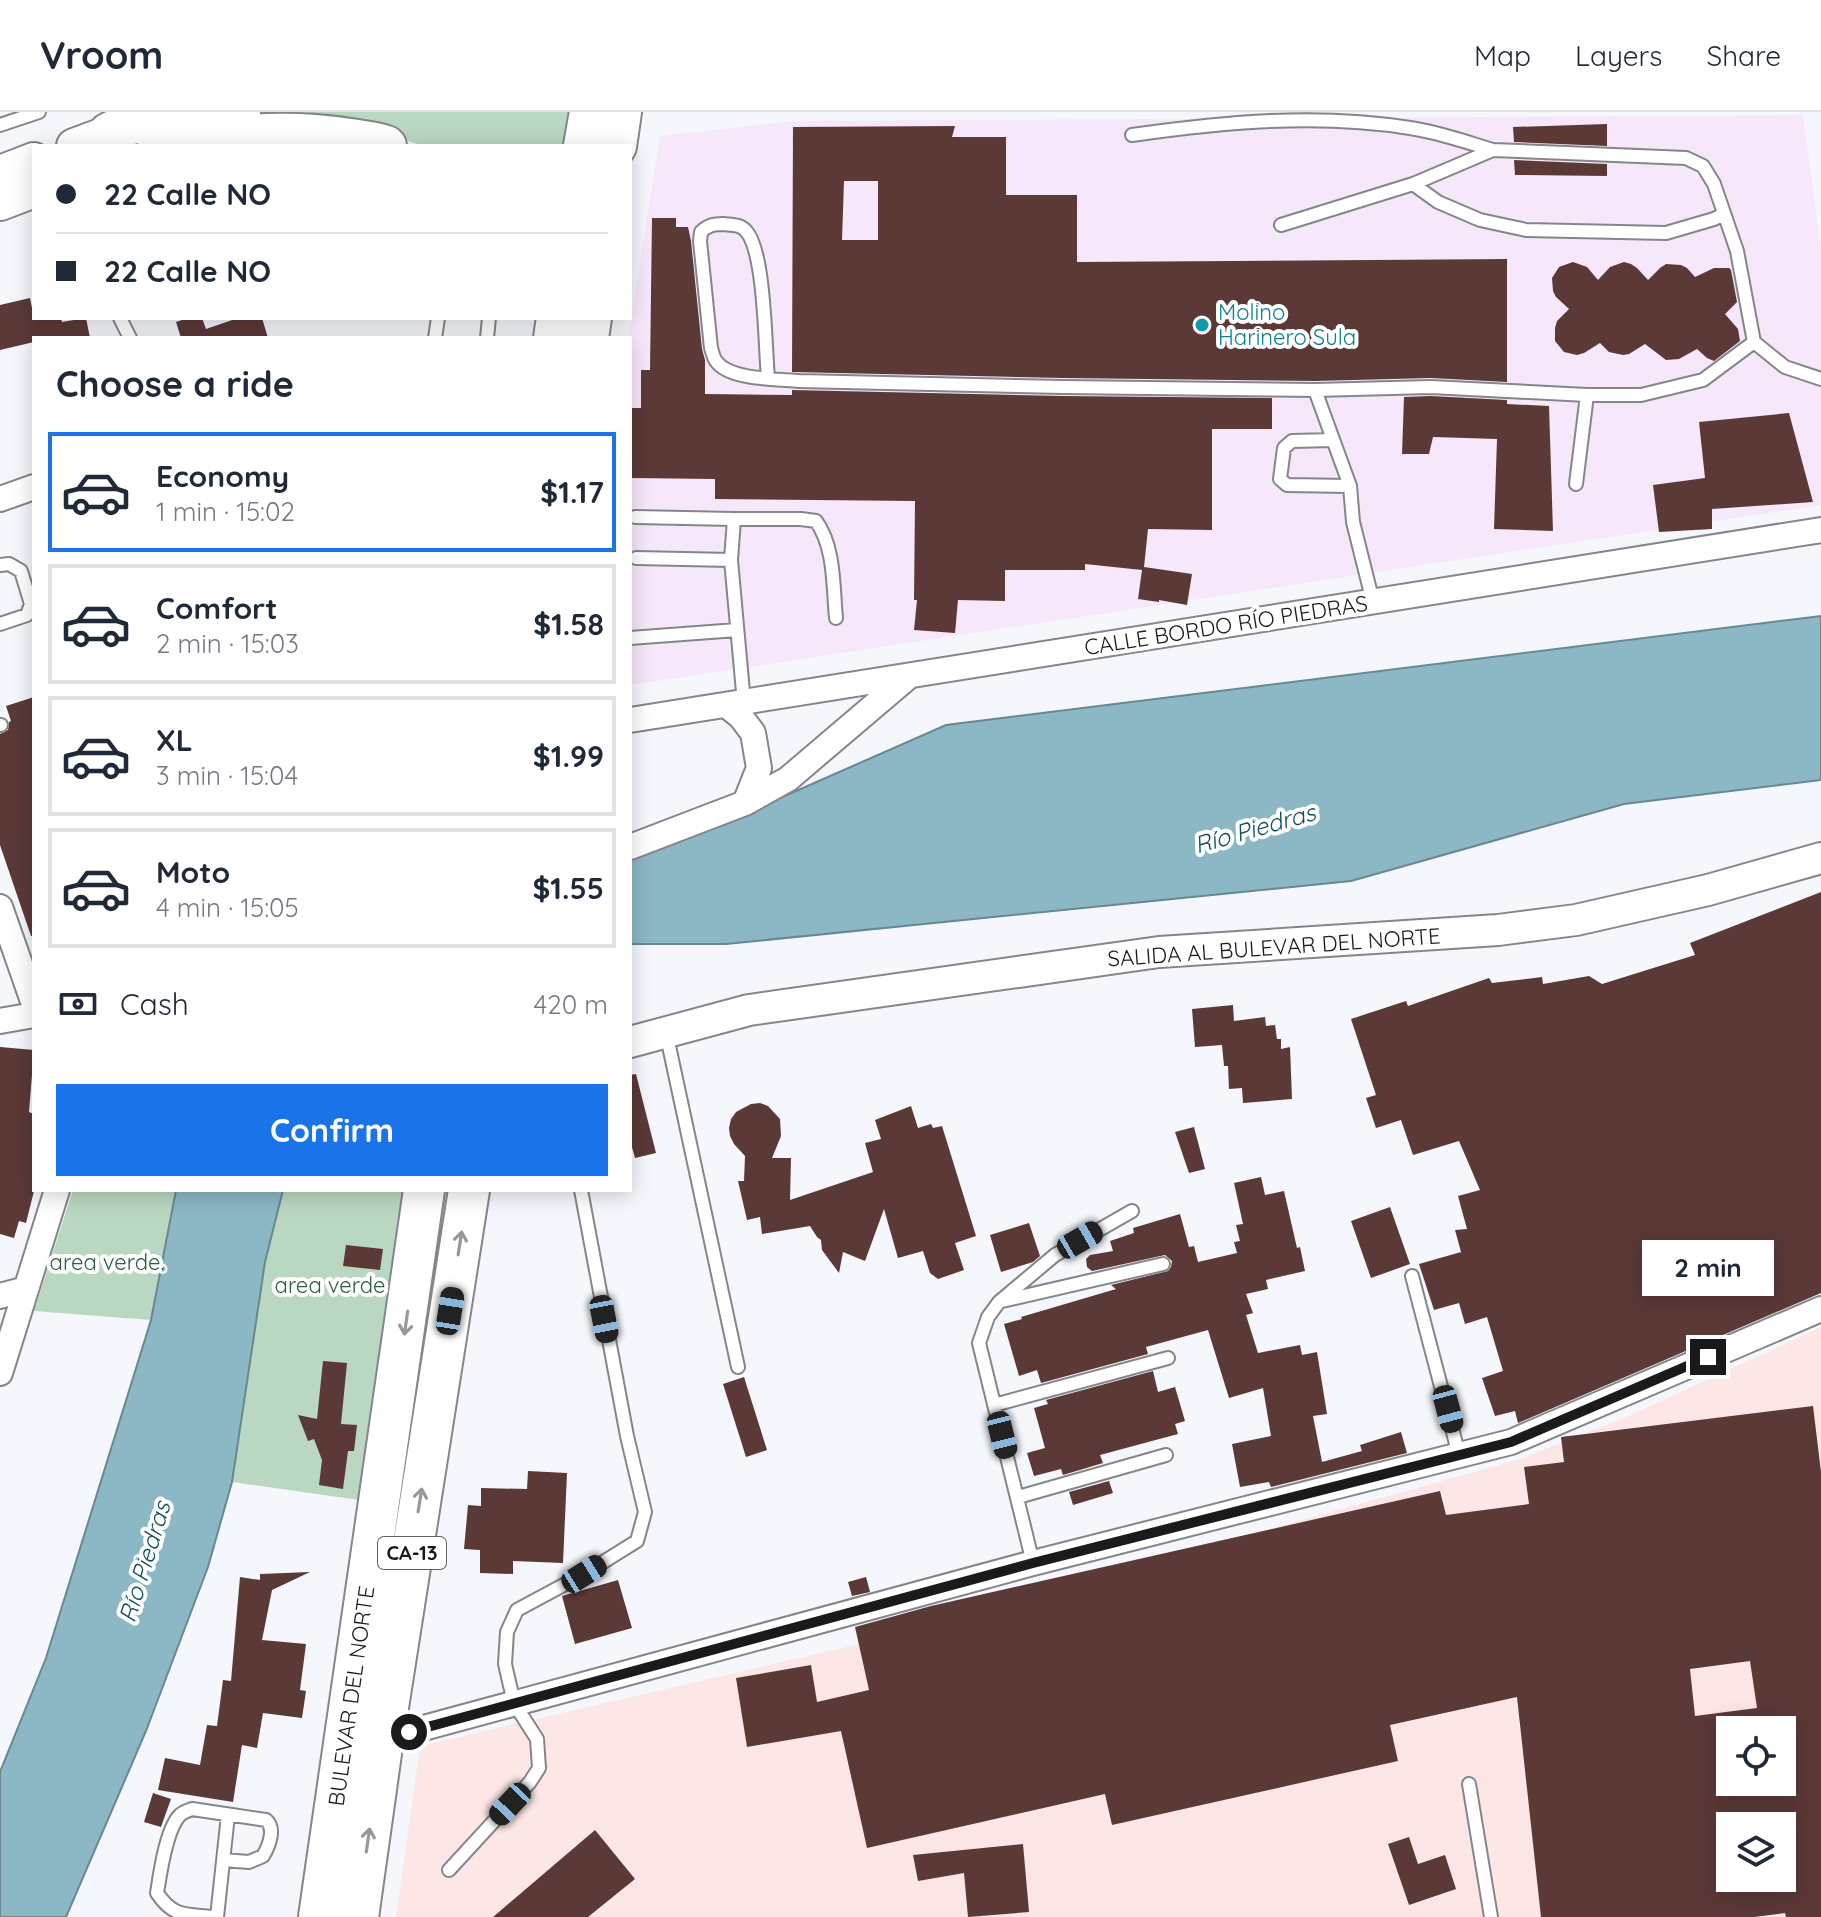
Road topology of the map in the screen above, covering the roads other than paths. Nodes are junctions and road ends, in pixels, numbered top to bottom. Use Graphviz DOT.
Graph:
graph roads {
  1 [pos="39,112"];
  2 [pos="190,112"];
  3 [pos="243,112"];
  4 [pos="590,112"];
  5 [pos="621,112"];
  6 [pos="0,125"];
  7 [pos="155,134"];
  8 [pos="1132,135"];
  9 [pos="91,140"];
  10 [pos="376,144"];
  11 [pos="584,144"];
  12 [pos="616,144"];
  13 [pos="1493,150"];
  14 [pos="32,161"];
  15 [pos="0,173"];
  16 [pos="1413,184"];
  17 [pos="32,191"];
  18 [pos="0,203"];
  19 [pos="1724,214"];
  20 [pos="1281,225"];
  21 [pos="1754,342"];
  22 [pos="768,378"];
  23 [pos="1821,379"];
  24 [pos="1315,390"];
  25 [pos="1587,395"];
  26 [pos="1333,440"];
  27 [pos="1576,484"];
  28 [pos="1350,486"];
  29 [pos="32,488"];
  30 [pos="0,499"];
  31 [pos="635,517"];
  32 [pos="734,519"];
  33 [pos="1821,530"];
  34 [pos="636,558"];
  35 [pos="731,560"];
  36 [pos="0,565"];
  37 [pos="1373,602"];
  38 [pos="836,618"];
  39 [pos="0,624"];
  40 [pos="737,630"];
  41 [pos="632,638"];
  42 [pos="909,676"];
  43 [pos="735,704"];
  44 [pos="632,720"];
  45 [pos="745,803"];
  46 [pos="632,846"];
  47 [pos="1821,858"];
  48 [pos="0,907"];
  49 [pos="32,998"];
  50 [pos="32,1015"];
  51 [pos="0,1021"];
  52 [pos="666,1032"];
  53 [pos="632,1041"];
  54 [pos="56,1192"];
  55 [pos="424,1192"];
  56 [pos="469,1192"];
  57 [pos="581,1192"];
  58 [pos="1132,1211"];
  59 [pos="1163,1264"];
  60 [pos="1412,1276"];
  61 [pos="26,1289"];
  62 [pos="0,1296"];
  63 [pos="999,1302"];
  64 [pos="1821,1309"];
  65 [pos="1168,1358"];
  66 [pos="738,1367"];
  67 [pos="0,1373"];
  68 [pos="994,1405"];
  69 [pos="1166,1455"];
  70 [pos="1459,1455"];
  71 [pos="1018,1497"];
  72 [pos="1033,1563"];
  73 [pos="514,1703"];
  74 [pos="383,1739"];
  75 [pos="1469,1784"];
  76 [pos="228,1815"];
  77 [pos="223,1860"];
  78 [pos="449,1870"];
  79 [pos="214,1917"];
  80 [pos="319,1917"];
  81 [pos="358,1917"];
  82 [pos="1491,1917"];
  1 -- 6 [label="lane"];
  2 -- 9 [label="main road"];
  3 -- 7 [label="main road"];
  4 -- 11 [label="highway"];
  5 -- 12 [label="highway"];
  7 -- 9 [label="highway"];
  7 -- 10 [label="highway"];
  8 -- 13 [label="lane"];
  13 -- 16 [label="lane"];
  13 -- 19 [label="lane"];
  14 -- 15 [label="main road"];
  16 -- 19 [label="lane"];
  16 -- 20 [label="lane"];
  17 -- 18 [label="main road"];
  19 -- 21 [label="lane"];
  21 -- 23 [label="lane"];
  21 -- 25 [label="lane"];
  22 -- 22 [label="lane"];
  22 -- 24 [label="lane"];
  24 -- 25 [label="lane"];
  24 -- 26 [label="lane"];
  25 -- 27 [label="lane"];
  26 -- 28 [label="lane"];
  26 -- 28 [label="lane"];
  28 -- 37 [label="lane"];
  29 -- 30 [label="street"];
  31 -- 32 [label="lane"];
  32 -- 35 [label="lane"];
  32 -- 38 [label="lane"];
  33 -- 37 [label="street, CALLE BORDO RÍO PIEDRAS"];
  34 -- 35 [label="lane"];
  35 -- 40 [label="lane"];
  36 -- 39 [label="lane"];
  37 -- 42 [label="street, CALLE BORDO RÍO PIEDRAS"];
  40 -- 41 [label="lane"];
  40 -- 43 [label="lane"];
  42 -- 43 [label="street, CALLE BORDO RÍO PIEDRAS"];
  42 -- 45 [label="street"];
  43 -- 44 [label="street, CALLE BORDO RÍO PIEDRAS"];
  43 -- 45 [label="street"];
  45 -- 46 [label="street"];
  47 -- 52 [label="street, SALIDA AL BULEVAR DEL NORTE"];
  48 -- 49 [label="street"];
  50 -- 51 [label="street"];
  52 -- 53 [label="street, SALIDA AL BULEVAR DEL NORTE"];
  52 -- 66 [label="lane"];
  54 -- 61 [label="street"];
  55 -- 80 [label="highway, BULEVAR DEL NORTE / CA-13, one-way"];
  74 -- 56 [label="highway, BULEVAR DEL NORTE / CA-13, one-way"];
  57 -- 73 [label="lane"];
  58 -- 63 [label="lane"];
  59 -- 63 [label="lane"];
  60 -- 70 [label="lane"];
  61 -- 62 [label="street"];
  61 -- 67 [label="street"];
  63 -- 68 [label="lane"];
  64 -- 70 [label="street"];
  65 -- 68 [label="lane"];
  68 -- 71 [label="lane"];
  69 -- 71 [label="lane"];
  70 -- 72 [label="street"];
  71 -- 72 [label="lane"];
  72 -- 73 [label="street"];
  73 -- 74 [label="street"];
  73 -- 78 [label="lane"];
  81 -- 74 [label="highway, BULEVAR DEL NORTE / CA-13, one-way"];
  75 -- 82 [label="lane"];
  76 -- 77 [label="lane"];
  76 -- 77 [label="lane"];
  76 -- 79 [label="lane"];
  77 -- 79 [label="lane"];
}
